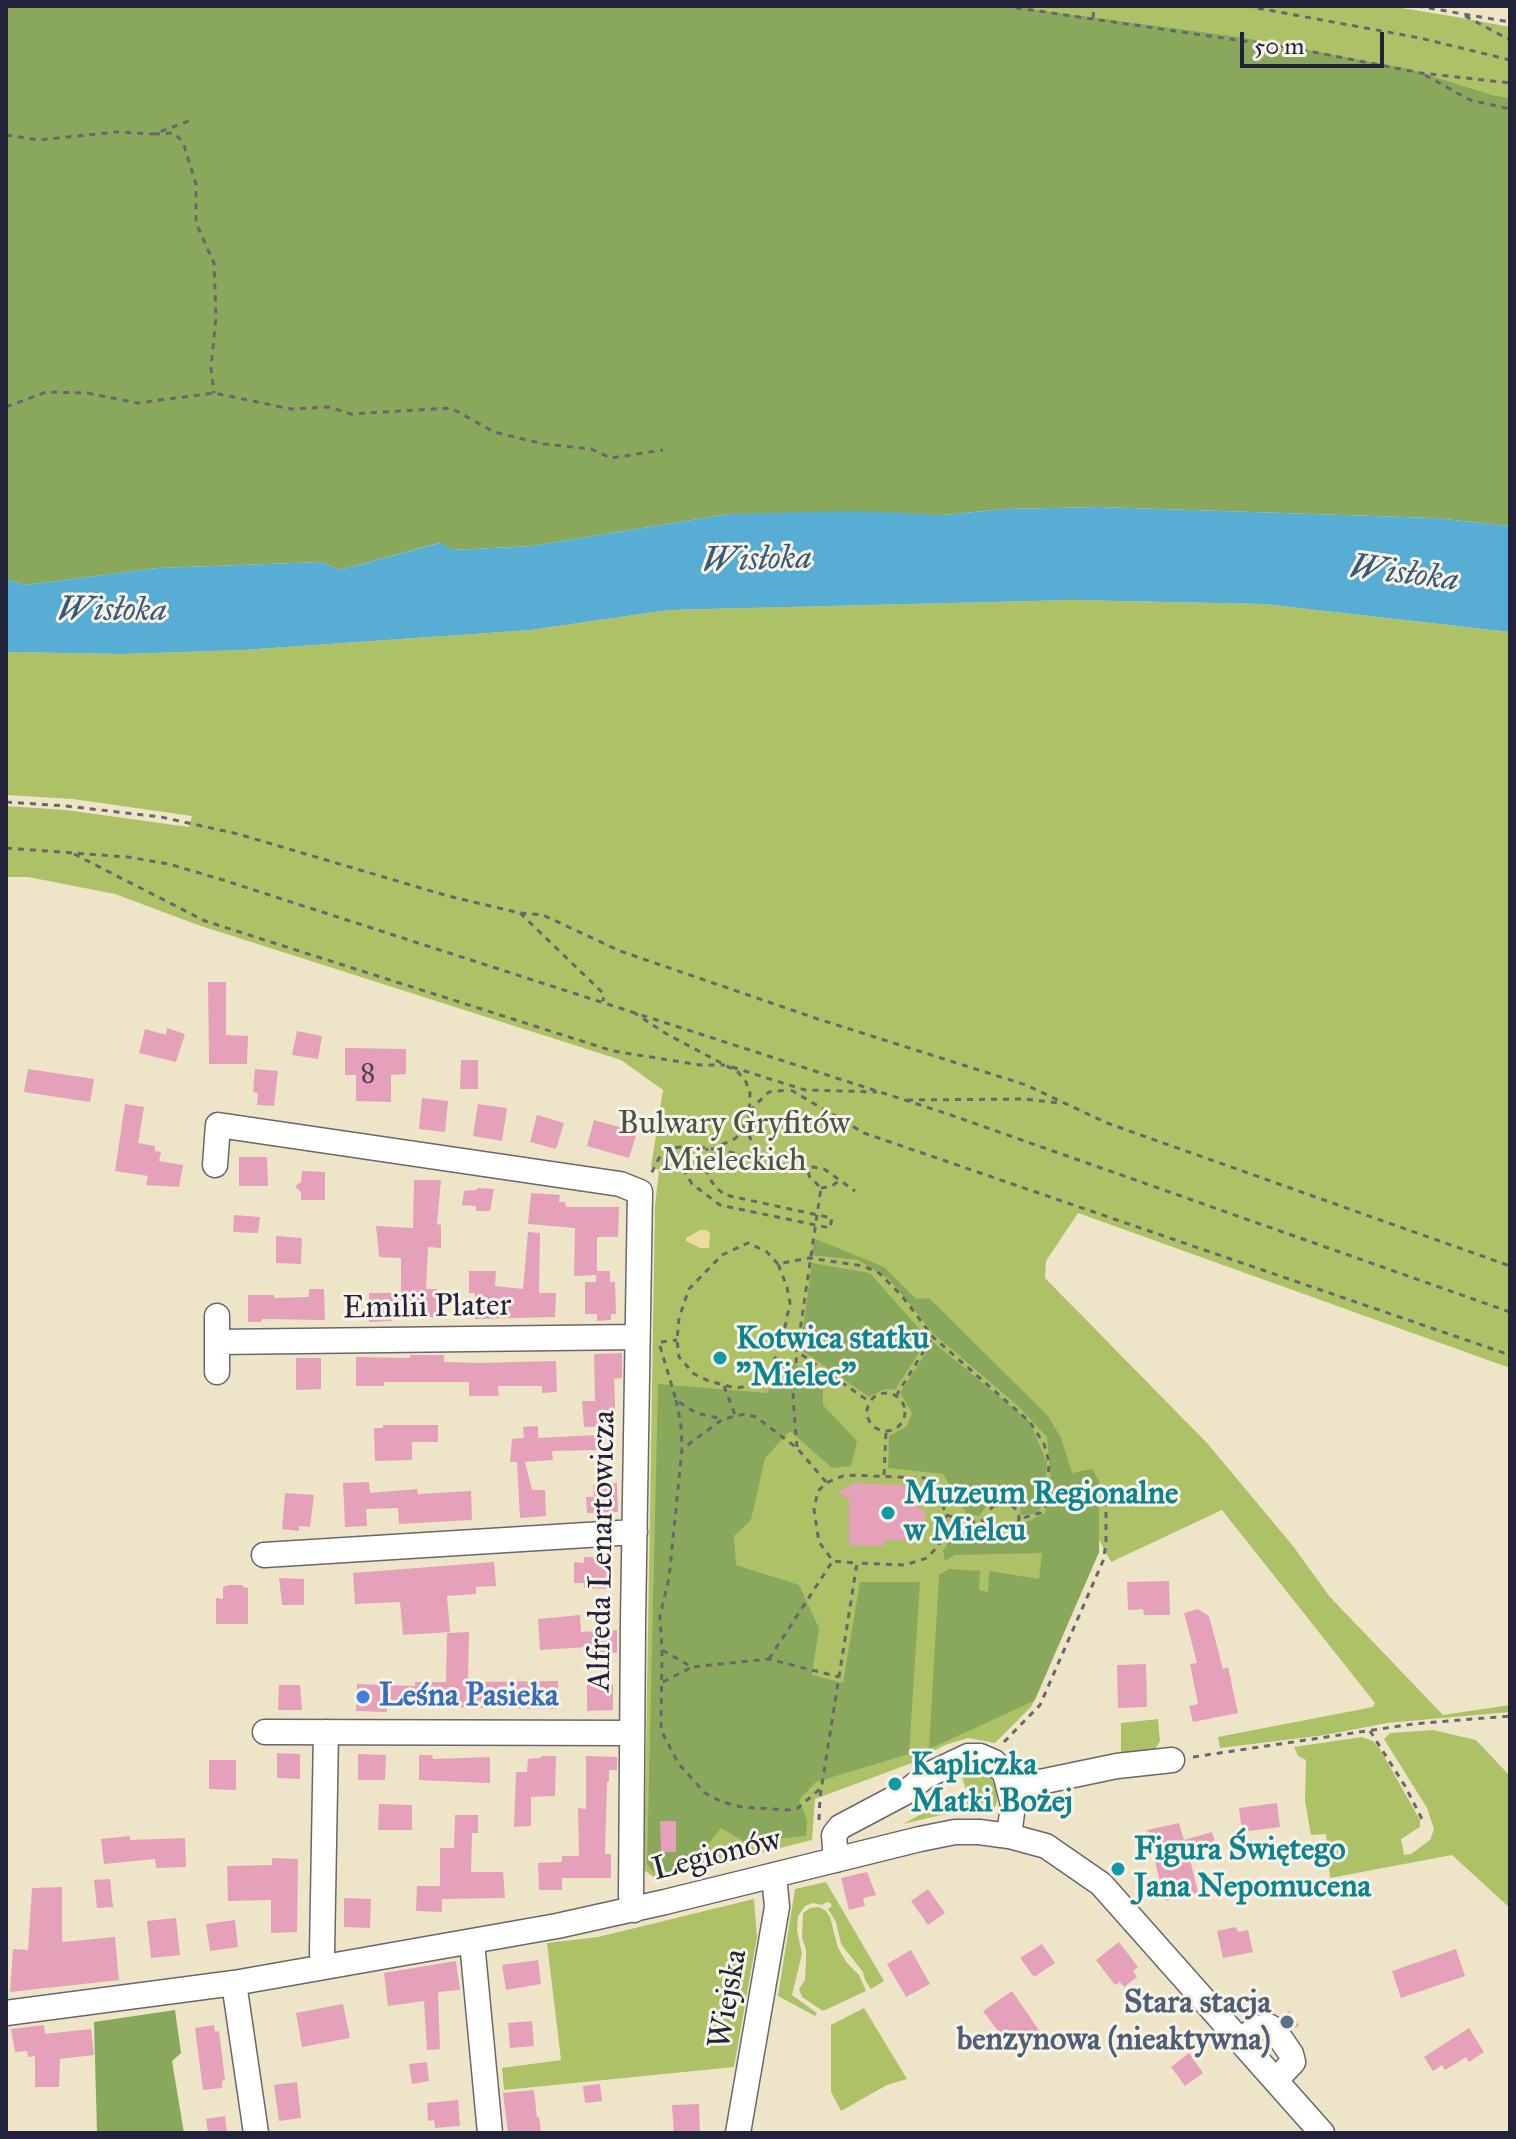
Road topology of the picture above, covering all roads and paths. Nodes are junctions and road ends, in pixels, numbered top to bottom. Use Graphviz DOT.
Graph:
graph roads {
  1 [pos="1004,6"];
  2 [pos="1094,6"];
  3 [pos="1246,6"];
  4 [pos="1417,6"];
  5 [pos="1462,14"];
  6 [pos="1093,18"];
  7 [pos="1510,22"];
  8 [pos="1510,40"];
  9 [pos="1510,60"];
  10 [pos="1421,73"];
  11 [pos="1510,83"];
  12 [pos="1510,109"];
  13 [pos="194,119"];
  14 [pos="154,134"];
  15 [pos="6,135"];
  16 [pos="214,393"];
  17 [pos="6,407"];
  18 [pos="663,450"];
  19 [pos="6,802"];
  20 [pos="6,848"];
  21 [pos="71,852"];
  22 [pos="520,913"];
  23 [pos="602,1001"];
  24 [pos="630,1010"];
  25 [pos="726,1065"];
  26 [pos="791,1090"];
  27 [pos="805,1090"];
  28 [pos="883,1092"];
  29 [pos="906,1100"];
  30 [pos="1063,1103"];
  31 [pos="749,1118"];
  32 [pos="671,1148"];
  33 [pos="707,1148"];
  34 [pos="713,1149"];
  35 [pos="765,1158"];
  36 [pos="215,1165"];
  37 [pos="808,1166"];
  38 [pos="654,1169"];
  39 [pos="840,1180"];
  40 [pos="821,1188"];
  41 [pos="855,1191"];
  42 [pos="816,1215"];
  43 [pos="814,1225"];
  44 [pos="809,1258"];
  45 [pos="778,1264"];
  46 [pos="1510,1266"];
  47 [pos="1510,1312"];
  48 [pos="217,1316"];
  49 [pos="933,1337"];
  50 [pos="650,1340"];
  51 [pos="677,1340"];
  52 [pos="782,1341"];
  53 [pos="217,1342"];
  54 [pos="797,1351"];
  55 [pos="1510,1355"];
  56 [pos="217,1372"];
  57 [pos="724,1386"];
  58 [pos="896,1396"];
  59 [pos="676,1400"];
  60 [pos="870,1402"];
  61 [pos="735,1415"];
  62 [pos="723,1419"];
  63 [pos="886,1431"];
  64 [pos="797,1448"];
  65 [pos="682,1449"];
  66 [pos="884,1475"];
  67 [pos="826,1483"];
  68 [pos="1106,1488"];
  69 [pos="946,1515"];
  70 [pos="1019,1519"];
  71 [pos="986,1520"];
  72 [pos="970,1522"];
  73 [pos="635,1532"];
  74 [pos="943,1535"];
  75 [pos="264,1555"];
  76 [pos="833,1561"];
  77 [pos="857,1563"];
  78 [pos="662,1650"];
  79 [pos="769,1659"];
  80 [pos="692,1667"];
  81 [pos="839,1677"];
  82 [pos="662,1683"];
  83 [pos="1510,1716"];
  84 [pos="1370,1731"];
  85 [pos="265,1732"];
  86 [pos="326,1732"];
  87 [pos="632,1733"];
  88 [pos="1000,1745"];
  89 [pos="1172,1760"];
  90 [pos="822,1786"];
  91 [pos="1011,1788"];
  92 [pos="820,1808"];
  93 [pos="1422,1819"];
  94 [pos="1009,1836"];
  95 [pos="836,1860"];
  96 [pos="774,1875"];
  97 [pos="634,1910"];
  98 [pos="472,1942"];
  99 [pos="324,1967"];
  100 [pos="234,1983"];
  101 [pos="6,2013"];
  102 [pos="256,2133"];
  103 [pos="490,2133"];
  104 [pos="738,2133"];
  105 [pos="1322,2133"];
  1 -- 6 [label="path"];
  2 -- 6 [label="path"];
  3 -- 9 [label="path"];
  4 -- 5 [label="path"];
  5 -- 7 [label="path"];
  5 -- 8 [label="path"];
  6 -- 10 [label="path"];
  10 -- 11 [label="path"];
  10 -- 12 [label="path"];
  13 -- 14 [label="path"];
  14 -- 15 [label="path"];
  14 -- 16 [label="path"];
  16 -- 17 [label="path"];
  16 -- 18 [label="path"];
  19 -- 22 [label="path"];
  20 -- 21 [label="path"];
  21 -- 23 [label="path"];
  21 -- 25 [label="path"];
  22 -- 23 [label="path"];
  22 -- 30 [label="path"];
  23 -- 24 [label="path"];
  24 -- 25 [label="path"];
  24 -- 28 [label="path"];
  25 -- 27 [label="path"];
  25 -- 31 [label="path"];
  26 -- 27 [label="path"];
  26 -- 31 [label="path"];
  26 -- 55 [label="path"];
  27 -- 28 [label="path"];
  28 -- 29 [label="path"];
  29 -- 30 [label="path"];
  29 -- 47 [label="path"];
  30 -- 46 [label="path"];
  31 -- 34 [label="path"];
  31 -- 35 [label="path"];
  32 -- 33 [label="path"];
  32 -- 38 [label="path"];
  32 -- 43 [label="path"];
  33 -- 34 [label="path"];
  33 -- 42 [label="path"];
  34 -- 35 [label="path"];
  35 -- 37 [label="path"];
  36 -- 50 [label="street, Alfreda Lenartowicza"];
  37 -- 39 [label="path"];
  37 -- 40 [label="path"];
  39 -- 40 [label="path"];
  39 -- 41 [label="path"];
  40 -- 42 [label="path"];
  42 -- 43 [label="path"];
  42 -- 43 [label="path"];
  43 -- 44 [label="path"];
  44 -- 45 [label="path"];
  44 -- 49 [label="path"];
  44 -- 54 [label="path"];
  45 -- 51 [label="path"];
  45 -- 52 [label="path"];
  48 -- 53 [label="street"];
  49 -- 58 [label="path"];
  49 -- 70 [label="path"];
  50 -- 51 [label="path"];
  50 -- 53 [label="street, Emilii Plater"];
  50 -- 59 [label="path"];
  50 -- 73 [label="street, Alfreda Lenartowicza"];
  51 -- 57 [label="path"];
  52 -- 54 [label="path"];
  52 -- 57 [label="path"];
  53 -- 56 [label="street"];
  54 -- 60 [label="path"];
  54 -- 64 [label="path"];
  57 -- 61 [label="path"];
  58 -- 60 [label="path"];
  58 -- 63 [label="path"];
  59 -- 62 [label="path"];
  59 -- 65 [label="path"];
  60 -- 63 [label="path"];
  61 -- 62 [label="path"];
  61 -- 64 [label="path"];
  62 -- 65 [label="path"];
  63 -- 66 [label="path"];
  64 -- 67 [label="path"];
  65 -- 78 [label="path"];
  66 -- 67 [label="path"];
  66 -- 69 [label="path"];
  67 -- 76 [label="path"];
  68 -- 88 [label="path"];
  69 -- 72 [label="path"];
  69 -- 74 [label="path"];
  70 -- 71 [label="path"];
  70 -- 71 [label="path"];
  71 -- 72 [label="path"];
  72 -- 74 [label="path"];
  73 -- 75 [label="street"];
  73 -- 87 [label="street, Alfreda Lenartowicza"];
  74 -- 77 [label="path"];
  76 -- 77 [label="path"];
  76 -- 79 [label="path"];
  77 -- 81 [label="path"];
  78 -- 80 [label="path"];
  78 -- 82 [label="path"];
  79 -- 80 [label="path"];
  79 -- 81 [label="path"];
  80 -- 82 [label="path"];
  81 -- 90 [label="path"];
  82 -- 90 [label="path"];
  83 -- 84 [label="path"];
  84 -- 89 [label="path"];
  84 -- 93 [label="path"];
  85 -- 86 [label="street"];
  86 -- 87 [label="street"];
  86 -- 99 [label="street"];
  87 -- 97 [label="street, Alfreda Lenartowicza"];
  89 -- 91 [label="street"];
  90 -- 92 [label="path"];
  91 -- 94 [label="street"];
  91 -- 95 [label="street"];
  94 -- 95 [label="street, Legionów"];
  94 -- 105 [label="street, Legionów"];
  95 -- 96 [label="street, Legionów"];
  96 -- 97 [label="street, Legionów"];
  96 -- 104 [label="street, Wiejska"];
  97 -- 98 [label="street, Legionów"];
  98 -- 99 [label="street, Legionów"];
  98 -- 103 [label="street"];
  99 -- 100 [label="street, Legionów"];
  100 -- 101 [label="street, Legionów"];
  100 -- 102 [label="street"];
}
